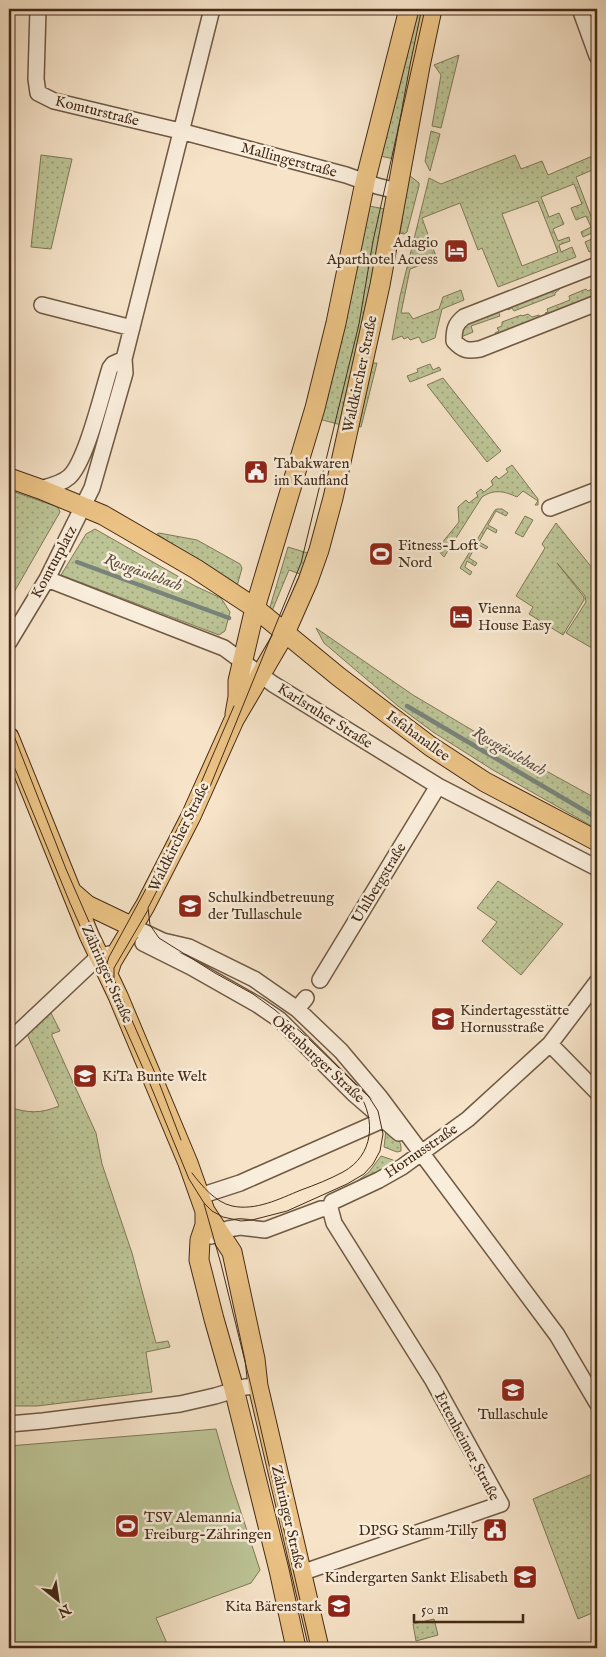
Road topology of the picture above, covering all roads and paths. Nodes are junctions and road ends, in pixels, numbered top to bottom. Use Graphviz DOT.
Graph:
graph roads {
  1 [pos="38,9"];
  2 [pos="212,9"];
  3 [pos="409,9"];
  4 [pos="432,9"];
  5 [pos="580,9"];
  6 [pos="597,56"];
  7 [pos="180,131"];
  8 [pos="364,182"];
  9 [pos="397,190"];
  10 [pos="597,265"];
  11 [pos="597,303"];
  12 [pos="42,305"];
  13 [pos="132,328"];
  14 [pos="124,359"];
  15 [pos="77,467"];
  16 [pos="96,473"];
  17 [pos="9,478"];
  18 [pos="40,489"];
  19 [pos="597,490"];
  20 [pos="83,508"];
  21 [pos="550,508"];
  22 [pos="47,578"];
  23 [pos="255,608"];
  24 [pos="285,633"];
  25 [pos="9,642"];
  26 [pos="242,661"];
  27 [pos="261,676"];
  28 [pos="234,720"];
  29 [pos="9,737"];
  30 [pos="438,786"];
  31 [pos="597,841"];
  32 [pos="597,868"];
  33 [pos="71,890"];
  34 [pos="126,938"];
  35 [pos="104,966"];
  36 [pos="320,980"];
  37 [pos="597,982"];
  38 [pos="9,1041"];
  39 [pos="550,1044"];
  40 [pos="597,1092"];
  41 [pos="389,1118"];
  42 [pos="421,1152"];
  43 [pos="203,1204"];
  44 [pos="330,1208"];
  45 [pos="220,1232"];
  46 [pos="200,1240"];
  47 [pos="258,1386"];
  48 [pos="234,1389"];
  49 [pos="597,1403"];
  50 [pos="9,1424"];
  51 [pos="301,1573"];
  52 [pos="296,1648"];
  53 [pos="319,1648"];
  1 -- 7 [label="street, Komturstraße"];
  2 -- 7 [label="street"];
  3 -- 8 [label="main road, Waldkircher Straße"];
  4 -- 9 [label="main road, Waldkircher Straße"];
  5 -- 6 [label="street"];
  7 -- 8 [label="street, Mallingerstraße"];
  7 -- 13 [label="street"];
  8 -- 9 [label="street, Mallingerstraße"];
  8 -- 23 [label="main road, Waldkircher Straße"];
  9 -- 24 [label="main road, Waldkircher Straße"];
  10 -- 11 [label="street"];
  12 -- 13 [label="street"];
  13 -- 14 [label="street"];
  14 -- 15 [label="street"];
  14 -- 16 [label="street"];
  15 -- 16 [label="street"];
  15 -- 18 [label="street"];
  16 -- 20 [label="street"];
  17 -- 18 [label="main road"];
  18 -- 20 [label="main road"];
  19 -- 21 [label="street"];
  20 -- 22 [label="street, Komturplatz"];
  20 -- 23 [label="main road"];
  22 -- 25 [label="street, Komturplatz"];
  22 -- 26 [label="street, Karlsruher Straße"];
  23 -- 24 [label="main road, Isfahanallee"];
  23 -- 26 [label="main road, Waldkircher Straße"];
  24 -- 27 [label="main road, Waldkircher Straße"];
  24 -- 31 [label="main road, Isfahanallee"];
  26 -- 27 [label="street, Karlsruher Straße"];
  26 -- 28 [label="main road, Waldkircher Straße"];
  27 -- 28 [label="main road, Waldkircher Straße"];
  27 -- 30 [label="street, Karlsruher Straße"];
  28 -- 34 [label="main road, Waldkircher Straße"];
  29 -- 33 [label="main road, Zähringer Straße"];
  30 -- 32 [label="street, Karlsruher Straße"];
  30 -- 36 [label="street, Uhlbergstraße"];
  33 -- 34 [label="main road"];
  33 -- 35 [label="main road, Zähringer Straße"];
  34 -- 35 [label="main road, Waldkircher Straße"];
  34 -- 41 [label="street, Offenburger Straße"];
  34 -- 41 [label="street, Offenburger Straße"];
  35 -- 38 [label="street"];
  35 -- 43 [label="main road, Zähringer Straße"];
  37 -- 39 [label="street, Hornusstraße"];
  39 -- 40 [label="street"];
  39 -- 42 [label="street, Hornusstraße"];
  41 -- 42 [label="street, Offenburger Straße"];
  41 -- 43 [label="street"];
  42 -- 44 [label="street, Hornusstraße"];
  42 -- 49 [label="street, Offenburger Straße"];
  43 -- 45 [label="main road, Zähringer Straße"];
  43 -- 46 [label="main road, Zähringer Straße"];
  44 -- 45 [label="street, Hornusstraße"];
  44 -- 51 [label="street, Ettenheimer Straße"];
  45 -- 46 [label="street, Hornusstraße"];
  45 -- 47 [label="main road, Zähringer Straße"];
  46 -- 48 [label="main road, Zähringer Straße"];
  47 -- 48 [label="street"];
  47 -- 51 [label="main road, Zähringer Straße"];
  48 -- 50 [label="street"];
  48 -- 52 [label="main road, Zähringer Straße"];
  51 -- 53 [label="main road, Zähringer Straße"];
}
